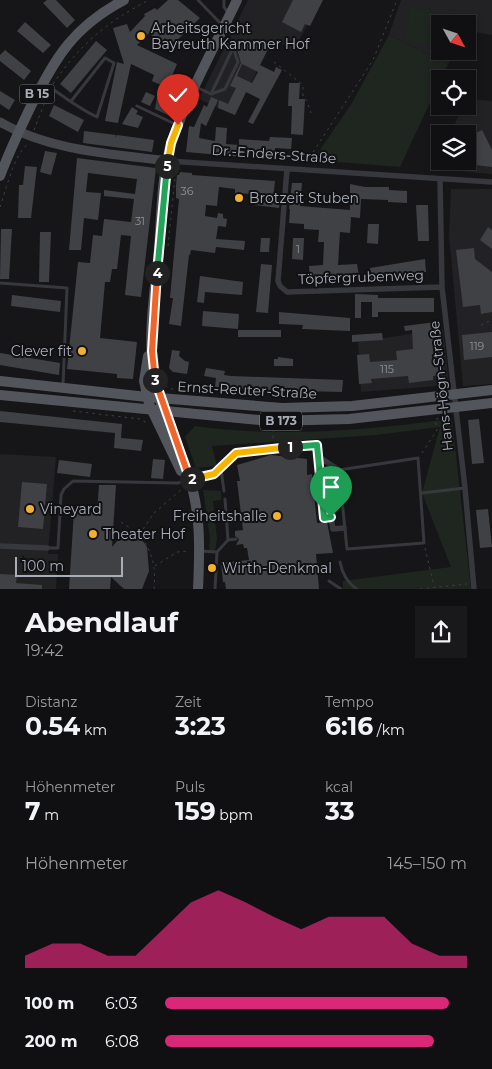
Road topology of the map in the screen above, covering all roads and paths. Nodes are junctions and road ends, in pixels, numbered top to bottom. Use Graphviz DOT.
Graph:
graph roads {
  1 [pos="198,0"];
  2 [pos="224,0"];
  3 [pos="237,0"];
  4 [pos="397,0"];
  5 [pos="118,1"];
  6 [pos="230,15"];
  7 [pos="224,26"];
  8 [pos="218,39"];
  9 [pos="233,47"];
  10 [pos="274,62"];
  11 [pos="42,82"];
  12 [pos="195,87"];
  13 [pos="211,94"];
  14 [pos="72,100"];
  15 [pos="137,106"];
  16 [pos="311,113"];
  17 [pos="0,122"];
  18 [pos="178,125"];
  19 [pos="19,131"];
  20 [pos="173,161"];
  21 [pos="287,169"];
  22 [pos="301,170"];
  23 [pos="0,176"];
  24 [pos="440,180"];
  25 [pos="492,182"];
  26 [pos="168,251"];
  27 [pos="0,283"];
  28 [pos="442,287"];
  29 [pos="153,318"];
  30 [pos="492,320"];
  31 [pos="481,325"];
  32 [pos="0,382"];
  33 [pos="162,382"];
  34 [pos="62,388"];
  35 [pos="492,390"];
  36 [pos="179,391"];
  37 [pos="455,393"];
  38 [pos="0,394"];
  39 [pos="147,397"];
  40 [pos="160,398"];
  41 [pos="492,403"];
  42 [pos="69,411"];
  43 [pos="151,411"];
  44 [pos="456,411"];
  45 [pos="165,412"];
  46 [pos="435,420"];
  47 [pos="149,424"];
  48 [pos="435,424"];
  49 [pos="273,431"];
  50 [pos="273,444"];
  51 [pos="319,457"];
  52 [pos="418,458"];
  53 [pos="221,470"];
  54 [pos="339,470"];
  55 [pos="190,486"];
  56 [pos="465,488"];
  57 [pos="224,491"];
  58 [pos="422,493"];
  59 [pos="225,500"];
  60 [pos="121,522"];
  61 [pos="344,528"];
  62 [pos="139,535"];
  63 [pos="236,539"];
  64 [pos="228,540"];
  65 [pos="424,543"];
  66 [pos="0,546"];
  67 [pos="48,548"];
  68 [pos="200,551"];
  69 [pos="217,552"];
  70 [pos="340,562"];
  71 [pos="155,566"];
  72 [pos="329,581"];
  73 [pos="434,586"];
  74 [pos="474,586"];
  75 [pos="154,589"];
  76 [pos="198,589"];
  77 [pos="215,589"];
  78 [pos="341,589"];
  79 [pos="357,589"];
  80 [pos="420,589"];
  1 -- 7 [label="lane"];
  2 -- 6 [label="lane"];
  3 -- 6 [label="main road"];
  4 -- 22 [label="path"];
  5 -- 11 [label="main road, B 15"];
  6 -- 7 [label="main road"];
  7 -- 8 [label="main road"];
  8 -- 9 [label="lane"];
  8 -- 12 [label="main road"];
  9 -- 13 [label="lane"];
  9 -- 13 [label="lane"];
  10 -- 16 [label="path"];
  11 -- 14 [label="lane"];
  11 -- 19 [label="main road, B 15"];
  12 -- 13 [label="lane"];
  12 -- 18 [label="main road"];
  14 -- 14 [label="lane"];
  15 -- 18 [label="lane"];
  17 -- 19 [label="main road, Dr.-Enders-Straße"];
  18 -- 20 [label="main road"];
  19 -- 20 [label="main road, Dr.-Enders-Straße"];
  19 -- 23 [label="main road, B 15"];
  20 -- 21 [label="street, Dr.-Enders-Straße"];
  20 -- 26 [label="path"];
  20 -- 29 [label="main road"];
  21 -- 22 [label="street, Dr.-Enders-Straße"];
  21 -- 28 [label="street, Töpfergrubenweg"];
  22 -- 24 [label="street, Dr.-Enders-Straße"];
  24 -- 25 [label="street, Dr.-Enders-Straße"];
  24 -- 28 [label="street, Hans-Högn-Straße"];
  27 -- 34 [label="lane"];
  28 -- 37 [label="street, Hans-Högn-Straße"];
  29 -- 39 [label="main road"];
  29 -- 40 [label="main road"];
  30 -- 31 [label="path"];
  32 -- 34 [label="main road, Ernst-Reuter-Straße / B 173"];
  33 -- 36 [label="path"];
  34 -- 39 [label="main road, Ernst-Reuter-Straße / B 173"];
  35 -- 37 [label="main road, Ernst-Reuter-Straße / B 173"];
  37 -- 40 [label="main road, Ernst-Reuter-Straße / B 173"];
  37 -- 44 [label="street, Hans-Högn-Straße"];
  38 -- 43 [label="main road, Ernst-Reuter-Straße / B 173"];
  39 -- 40 [label="main road, Ernst-Reuter-Straße / B 173"];
  39 -- 43 [label="main road"];
  40 -- 45 [label="main road"];
  41 -- 44 [label="main road, Ernst-Reuter-Straße / B 173"];
  42 -- 47 [label="path"];
  43 -- 45 [label="main road, Ernst-Reuter-Straße / B 173"];
  43 -- 55 [label="main road"];
  44 -- 45 [label="main road, Ernst-Reuter-Straße / B 173"];
  44 -- 46 [label="path"];
  44 -- 56 [label="street, Hans-Högn-Straße"];
  45 -- 55 [label="main road"];
  48 -- 52 [label="path"];
  49 -- 50 [label="path"];
  50 -- 51 [label="street"];
  50 -- 53 [label="street"];
  51 -- 54 [label="street"];
  51 -- 61 [label="street"];
  52 -- 54 [label="lane"];
  52 -- 58 [label="lane"];
  53 -- 55 [label="street"];
  53 -- 57 [label="lane"];
  54 -- 61 [label="lane"];
  55 -- 62 [label="path"];
  55 -- 67 [label="lane"];
  55 -- 68 [label="main road"];
  56 -- 58 [label="lane"];
  56 -- 74 [label="street, Hans-Högn-Straße"];
  58 -- 65 [label="lane"];
  59 -- 64 [label="lane"];
  60 -- 62 [label="path"];
  61 -- 65 [label="lane"];
  62 -- 71 [label="path"];
  63 -- 64 [label="lane"];
  64 -- 69 [label="lane"];
  65 -- 73 [label="path"];
  66 -- 67 [label="street"];
  68 -- 69 [label="lane"];
  68 -- 71 [label="path"];
  68 -- 76 [label="main road"];
  69 -- 77 [label="lane"];
  70 -- 79 [label="lane"];
  71 -- 75 [label="path"];
  72 -- 78 [label="lane"];
  73 -- 74 [label="path"];
  73 -- 80 [label="path"];
}
